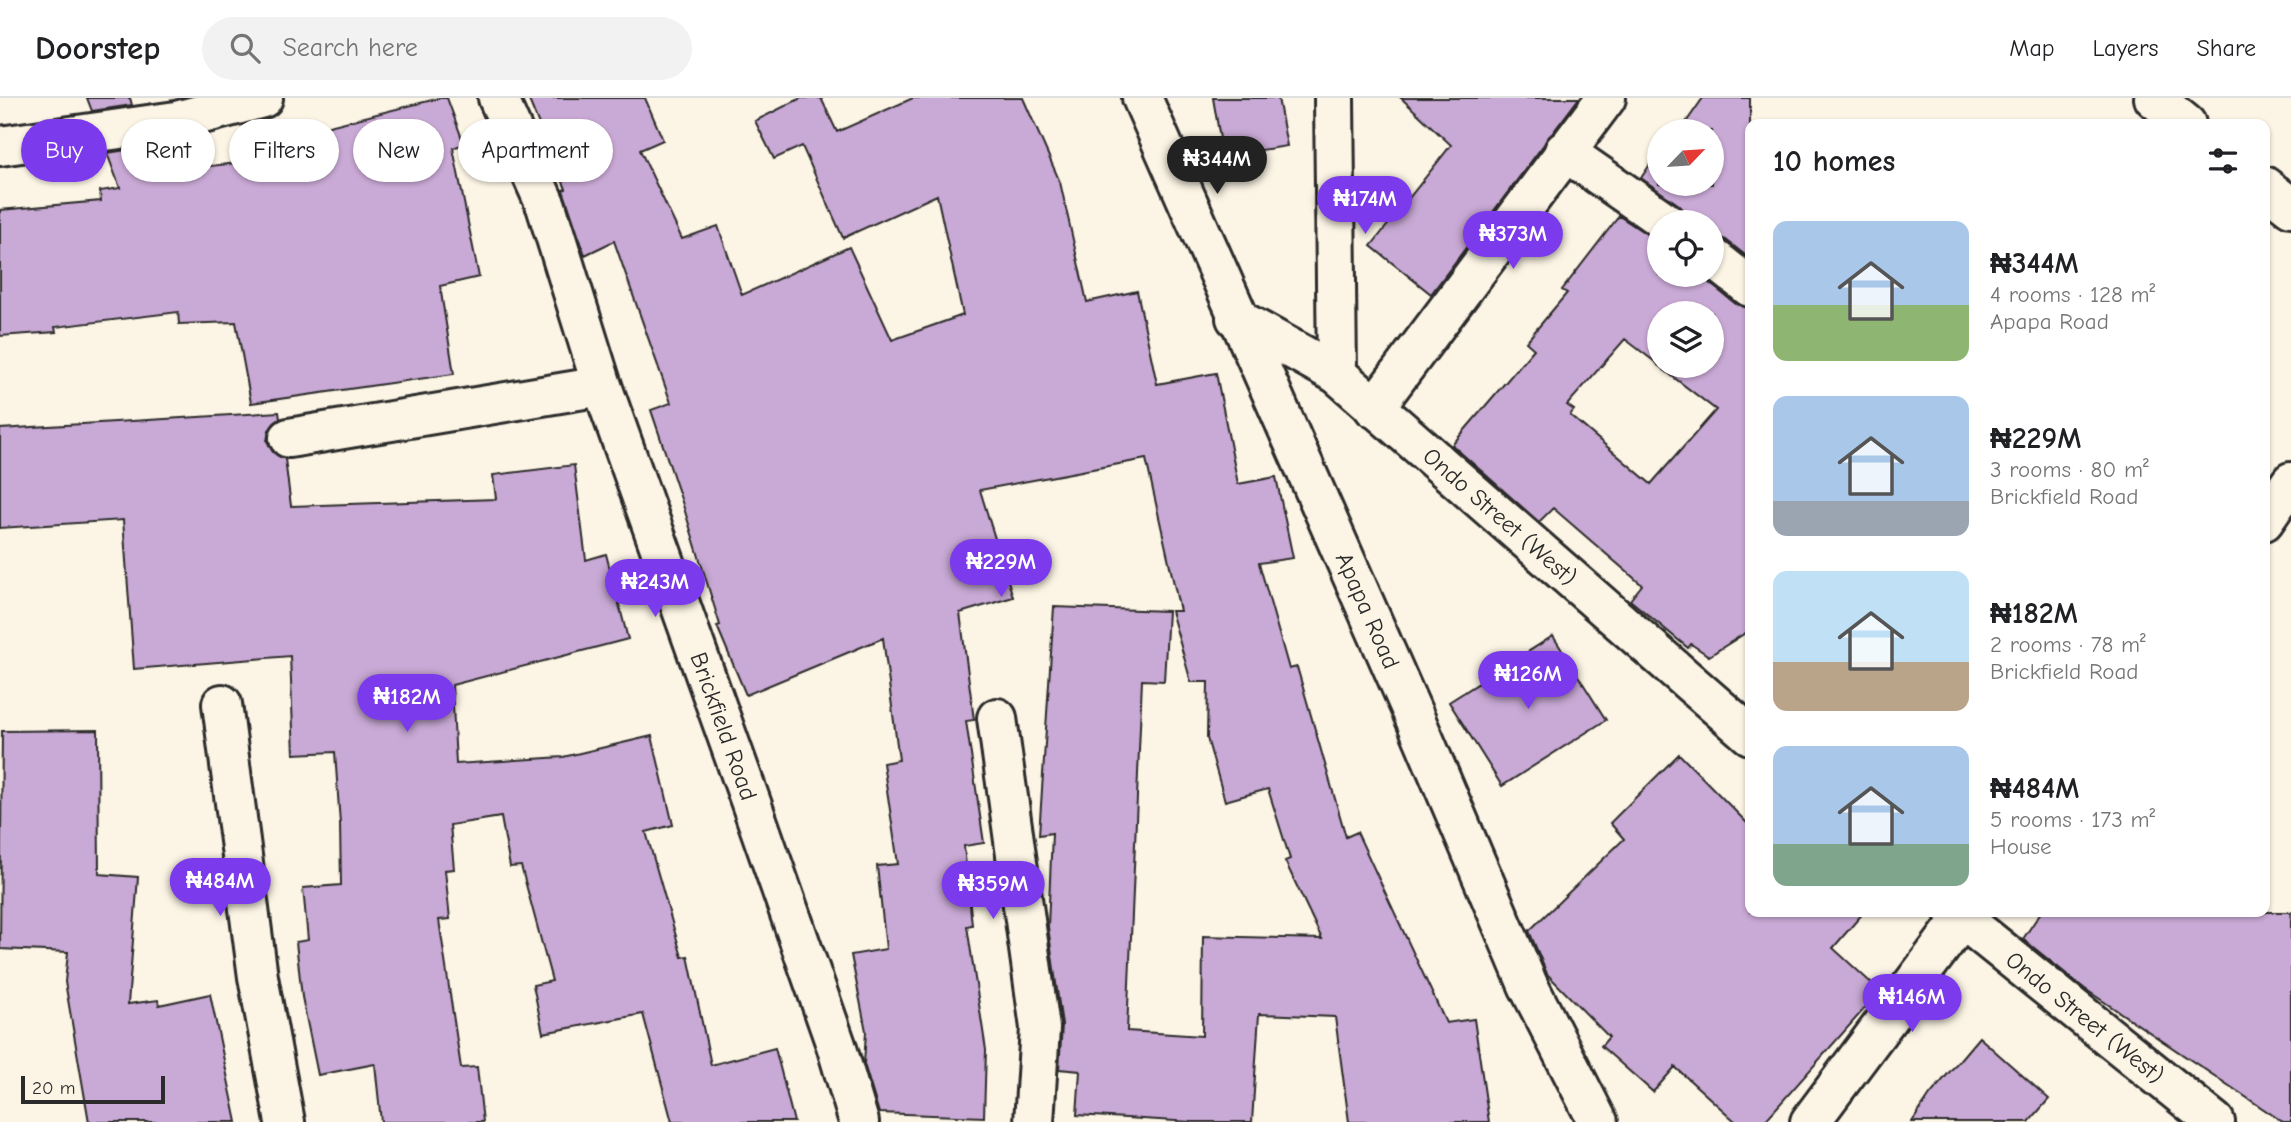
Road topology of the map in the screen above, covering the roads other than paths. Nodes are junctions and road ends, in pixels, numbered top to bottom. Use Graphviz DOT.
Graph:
graph roads {
  1 [pos="263,98"];
  2 [pos="498,98"];
  3 [pos="1142,98"];
  4 [pos="1335,98"];
  5 [pos="1606,98"];
  6 [pos="0,146"];
  7 [pos="1564,151"];
  8 [pos="2270,191"];
  9 [pos="2291,207"];
  10 [pos="1649,210"];
  11 [pos="1724,266"];
  12 [pos="1745,283"];
  13 [pos="1236,318"];
  14 [pos="1337,374"];
  15 [pos="602,386"];
  16 [pos="1374,408"];
  17 [pos="289,438"];
  18 [pos="2291,482"];
  19 [pos="2270,512"];
  20 [pos="222,704"];
  21 [pos="997,718"];
  22 [pos="1745,731"];
  23 [pos="1959,917"];
  24 [pos="1965,917"];
  25 [pos="285,1122"];
  26 [pos="859,1122"];
  27 [pos="1034,1122"];
  28 [pos="1598,1122"];
  29 [pos="1810,1122"];
  30 [pos="2215,1122"];
  1 -- 6 [label="street"];
  2 -- 15 [label="street, Brickfield Road"];
  3 -- 13 [label="street, Apapa Road"];
  4 -- 14 [label="street"];
  5 -- 7 [label="street"];
  7 -- 10 [label="street"];
  7 -- 16 [label="street"];
  8 -- 9 [label="street"];
  11 -- 12 [label="street"];
  13 -- 14 [label="street, Ondo Street (West)"];
  13 -- 28 [label="street, Apapa Road"];
  14 -- 16 [label="street, Ondo Street (West)"];
  15 -- 17 [label="street"];
  15 -- 26 [label="street, Brickfield Road"];
  16 -- 22 [label="street, Ondo Street (West)"];
  18 -- 19 [label="street"];
  20 -- 25 [label="street"];
  21 -- 27 [label="street"];
  23 -- 29 [label="street"];
  24 -- 30 [label="street, Ondo Street (West)"];
}
